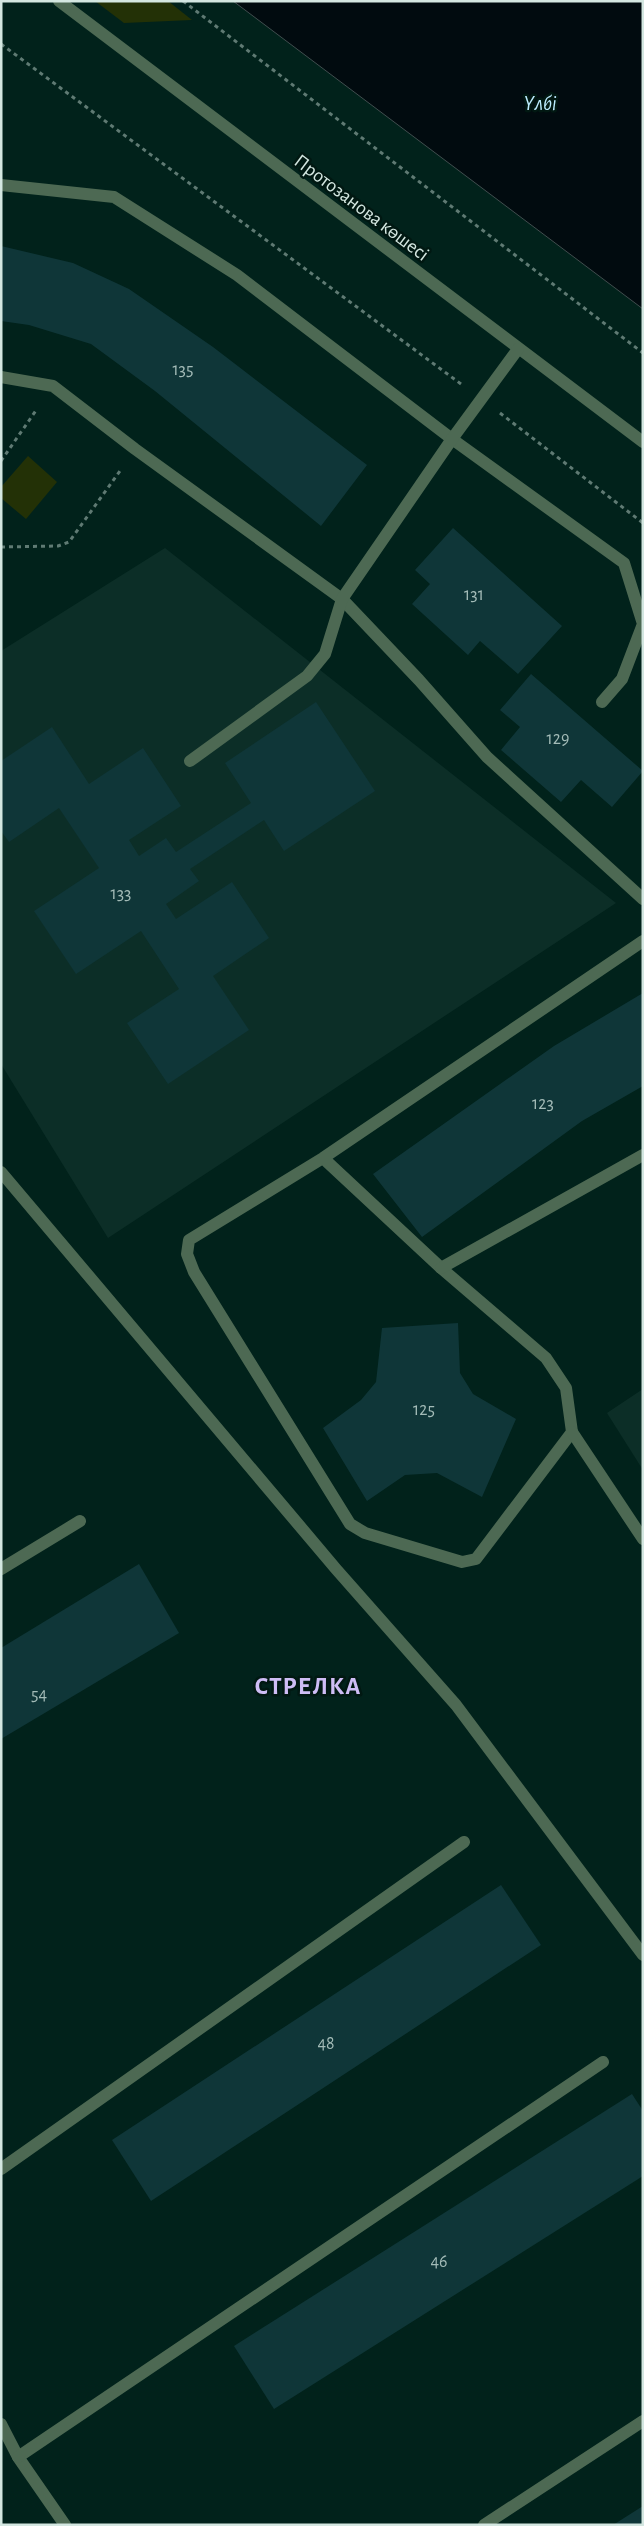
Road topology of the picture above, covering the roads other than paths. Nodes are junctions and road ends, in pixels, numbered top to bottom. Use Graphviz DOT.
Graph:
graph roads {
  1 [pos="59,1"];
  2 [pos="1,186"];
  3 [pos="518,349"];
  4 [pos="1,377"];
  5 [pos="452,439"];
  6 [pos="643,442"];
  7 [pos="342,599"];
  8 [pos="602,702"];
  9 [pos="190,762"];
  10 [pos="643,899"];
  11 [pos="643,941"];
  12 [pos="643,1154"];
  13 [pos="323,1158"];
  14 [pos="1,1172"];
  15 [pos="441,1268"];
  16 [pos="572,1432"];
  17 [pos="80,1521"];
  18 [pos="643,1539"];
  19 [pos="1,1568"];
  20 [pos="464,1842"];
  21 [pos="643,1954"];
  22 [pos="603,2062"];
  23 [pos="1,2169"];
  24 [pos="643,2421"];
  25 [pos="1,2424"];
  26 [pos="18,2457"];
  27 [pos="66,2525"];
  28 [pos="484,2525"];
  1 -- 3 [label="street, Протозанова көшесі"];
  2 -- 5 [label="street"];
  3 -- 5 [label="street"];
  3 -- 6 [label="street, Протозанова көшесі"];
  4 -- 7 [label="street"];
  5 -- 7 [label="street"];
  5 -- 8 [label="street"];
  7 -- 9 [label="street"];
  7 -- 10 [label="street"];
  11 -- 13 [label="street"];
  12 -- 15 [label="street"];
  13 -- 15 [label="street"];
  13 -- 16 [label="street"];
  14 -- 21 [label="street"];
  15 -- 16 [label="street"];
  16 -- 18 [label="street"];
  17 -- 19 [label="street"];
  20 -- 23 [label="street"];
  22 -- 26 [label="street"];
  24 -- 28 [label="street"];
  25 -- 26 [label="street"];
  26 -- 27 [label="street"];
}
